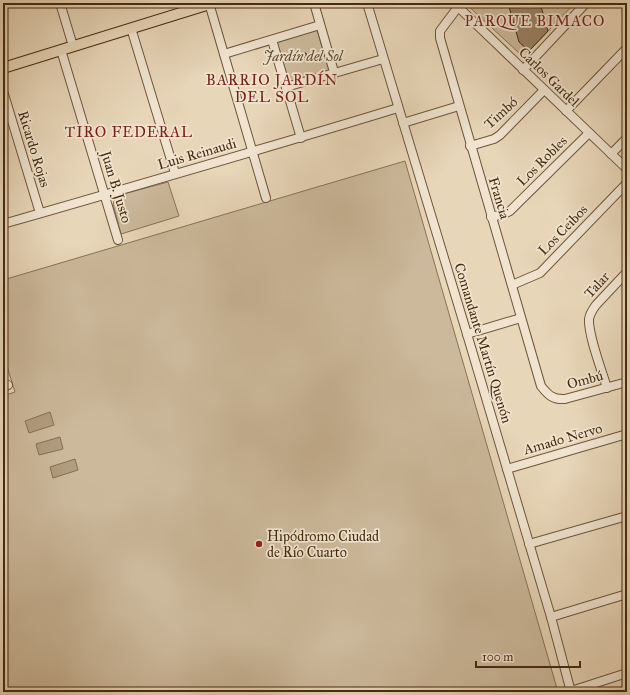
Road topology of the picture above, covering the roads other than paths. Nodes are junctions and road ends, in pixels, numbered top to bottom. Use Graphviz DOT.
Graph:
graph roads {
  1 [pos="60,3"];
  2 [pos="210,3"];
  3 [pos="314,3"];
  4 [pos="367,3"];
  5 [pos="586,3"];
  6 [pos="456,5"];
  7 [pos="320,25"];
  8 [pos="131,28"];
  9 [pos="272,40"];
  10 [pos="73,46"];
  11 [pos="627,48"];
  12 [pos="61,50"];
  13 [pos="224,54"];
  14 [pos="383,59"];
  15 [pos="3,68"];
  16 [pos="523,70"];
  17 [pos="334,72"];
  18 [pos="286,87"];
  19 [pos="544,90"];
  20 [pos="3,91"];
  21 [pos="459,106"];
  22 [pos="398,108"];
  23 [pos="566,111"];
  24 [pos="403,123"];
  25 [pos="589,133"];
  26 [pos="301,138"];
  27 [pos="627,138"];
  28 [pos="470,146"];
  29 [pos="252,152"];
  30 [pos="611,154"];
  31 [pos="627,169"];
  32 [pos="175,173"];
  33 [pos="627,183"];
  34 [pos="105,195"];
  35 [pos="266,198"];
  36 [pos="40,213"];
  37 [pos="491,217"];
  38 [pos="3,224"];
  39 [pos="118,240"];
  40 [pos="627,272"];
  41 [pos="512,285"];
  42 [pos="521,318"];
  43 [pos="467,334"];
  44 [pos="627,382"];
  45 [pos="607,388"];
  46 [pos="550,397"];
  47 [pos="627,434"];
  48 [pos="507,470"];
  49 [pos="627,516"];
  50 [pos="529,544"];
  51 [pos="627,594"];
  52 [pos="551,617"];
  53 [pos="627,673"];
  54 [pos="571,691"];
  1 -- 10 [label="street"];
  2 -- 8 [label="main road"];
  2 -- 13 [label="street"];
  3 -- 7 [label="street"];
  4 -- 14 [label="street, Comandante Martín Quenón"];
  5 -- 16 [label="street"];
  6 -- 16 [label="street, Carlos Gardel"];
  6 -- 21 [label="street, Francia"];
  7 -- 9 [label="street"];
  7 -- 17 [label="street"];
  8 -- 10 [label="main road"];
  8 -- 32 [label="street"];
  9 -- 13 [label="street"];
  9 -- 18 [label="street"];
  10 -- 12 [label="main road"];
  11 -- 23 [label="street"];
  12 -- 15 [label="main road"];
  12 -- 34 [label="street, Juan B. Justo"];
  13 -- 29 [label="street"];
  14 -- 17 [label="street"];
  14 -- 22 [label="street, Comandante Martín Quenón"];
  16 -- 19 [label="street, Carlos Gardel"];
  17 -- 18 [label="street"];
  18 -- 26 [label="street"];
  19 -- 23 [label="street, Carlos Gardel"];
  19 -- 28 [label="street, Timbó"];
  20 -- 36 [label="street, Ricardo Rojas"];
  21 -- 24 [label="street"];
  21 -- 28 [label="street, Francia"];
  22 -- 24 [label="street, Comandante Martín Quenón"];
  22 -- 26 [label="street, Luis Reinaudi"];
  23 -- 25 [label="street, Carlos Gardel"];
  24 -- 43 [label="street, Comandante Martín Quenón"];
  25 -- 30 [label="street, Carlos Gardel"];
  25 -- 37 [label="street, Los Robles"];
  26 -- 29 [label="street, Luis Reinaudi"];
  27 -- 30 [label="street"];
  28 -- 37 [label="street, Francia"];
  29 -- 32 [label="street, Luis Reinaudi"];
  29 -- 35 [label="street"];
  30 -- 31 [label="street, Carlos Gardel"];
  32 -- 34 [label="street, Luis Reinaudi"];
  33 -- 41 [label="street, Los Ceibos"];
  34 -- 36 [label="street, Luis Reinaudi"];
  34 -- 39 [label="street, Juan B. Justo"];
  36 -- 38 [label="street, Luis Reinaudi"];
  37 -- 41 [label="street, Francia"];
  40 -- 45 [label="street, Talar"];
  41 -- 42 [label="street, Francia"];
  42 -- 43 [label="street"];
  42 -- 46 [label="street, Francia"];
  43 -- 48 [label="street, Comandante Martín Quenón"];
  44 -- 45 [label="street, Ombú"];
  45 -- 46 [label="street, Ombú"];
  47 -- 48 [label="street, Amado Nervo"];
  48 -- 50 [label="street, Comandante Martín Quenón"];
  49 -- 50 [label="street"];
  50 -- 52 [label="street, Comandante Martín Quenón"];
  51 -- 52 [label="street"];
  52 -- 54 [label="street, Comandante Martín Quenón"];
  53 -- 54 [label="street"];
}
